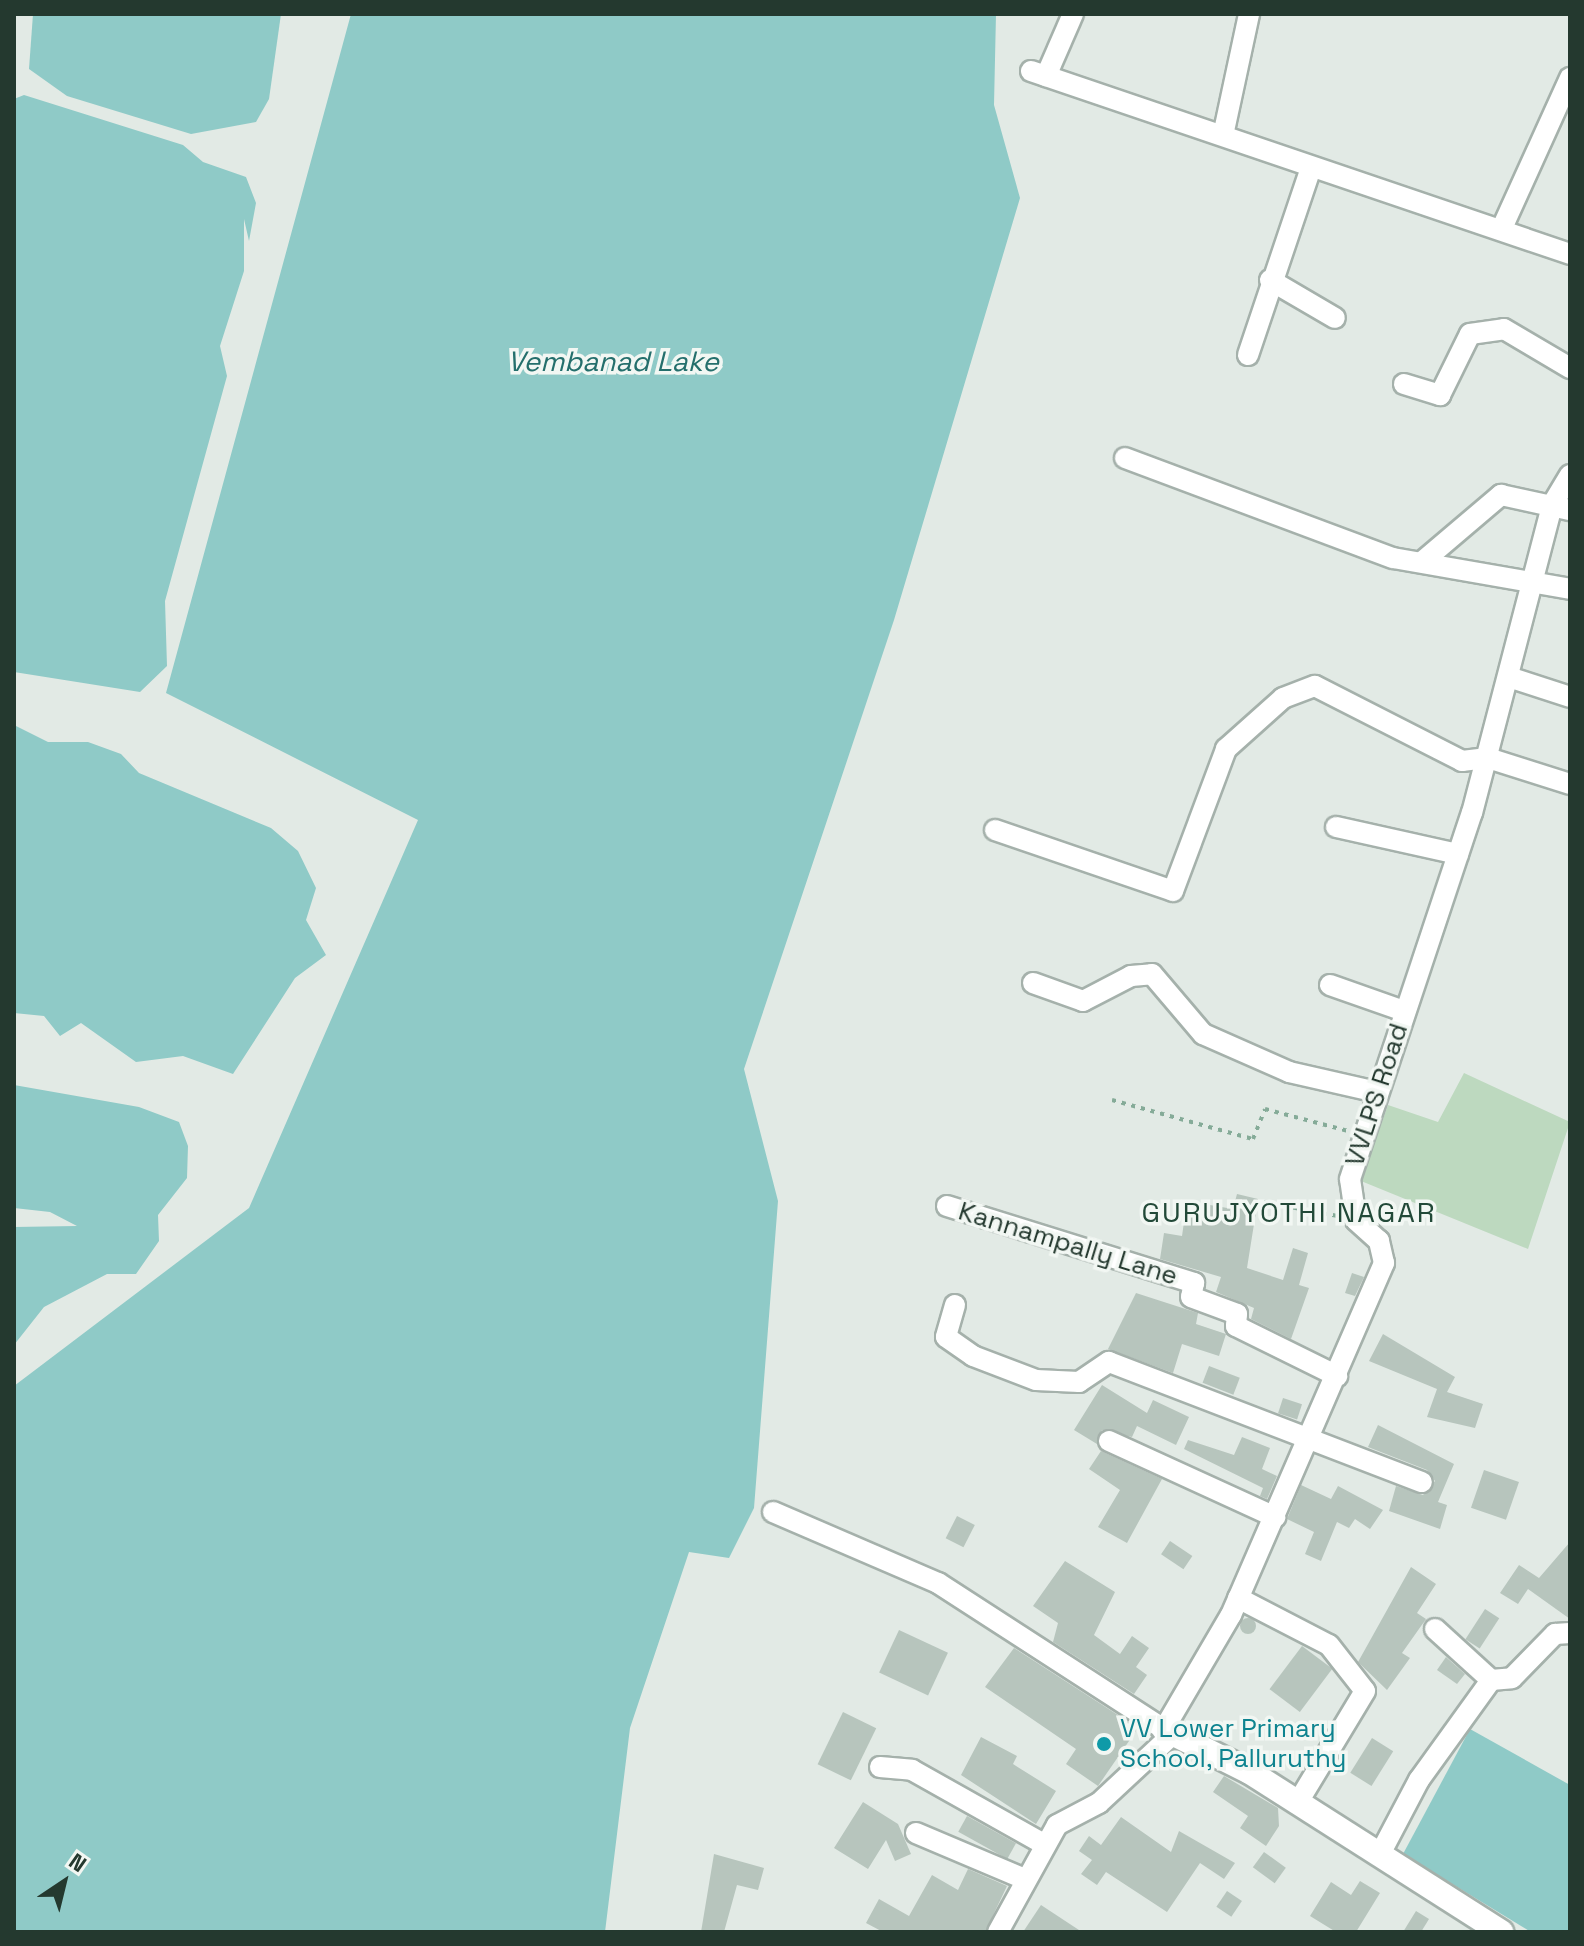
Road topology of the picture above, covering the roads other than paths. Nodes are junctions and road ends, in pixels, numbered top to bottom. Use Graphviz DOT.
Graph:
graph roads {
  1 [pos="1073,14"];
  2 [pos="1249,14"];
  3 [pos="1570,78"];
  4 [pos="1224,131"];
  5 [pos="1311,168"];
  6 [pos="1502,228"];
  7 [pos="1570,254"];
  8 [pos="1270,280"];
  9 [pos="1335,318"];
  10 [pos="1248,355"];
  11 [pos="1570,368"];
  12 [pos="1404,384"];
  13 [pos="1125,458"];
  14 [pos="1570,475"];
  15 [pos="1561,507"];
  16 [pos="1422,562"];
  17 [pos="1532,578"];
  18 [pos="1570,589"];
  19 [pos="1512,678"];
  20 [pos="1570,697"];
  21 [pos="1488,758"];
  22 [pos="1570,784"];
  23 [pos="1336,827"];
  24 [pos="995,830"];
  25 [pos="1458,854"];
  26 [pos="1033,983"];
  27 [pos="1330,985"];
  28 [pos="1404,1011"];
  29 [pos="1376,1092"];
  30 [pos="947,1206"];
  31 [pos="955,1305"];
  32 [pos="1337,1376"];
  33 [pos="1310,1439"];
  34 [pos="1109,1441"];
  35 [pos="1422,1482"];
  36 [pos="773,1512"];
  37 [pos="1275,1517"];
  38 [pos="1238,1598"];
  39 [pos="1435,1629"];
  40 [pos="1570,1633"];
  41 [pos="1491,1680"];
  42 [pos="1169,1732"];
  43 [pos="880,1767"];
  44 [pos="1298,1802"];
  45 [pos="916,1833"];
  46 [pos="1042,1843"];
  47 [pos="1380,1854"];
  48 [pos="1025,1879"];
  49 [pos="998,1932"];
  50 [pos="1501,1932"];
  1 -- 4 [label="street"];
  2 -- 4 [label="street"];
  3 -- 6 [label="street"];
  4 -- 5 [label="street"];
  5 -- 6 [label="street"];
  5 -- 8 [label="street"];
  6 -- 7 [label="street"];
  8 -- 9 [label="street"];
  8 -- 10 [label="street"];
  11 -- 12 [label="street"];
  13 -- 16 [label="street"];
  14 -- 15 [label="street, VVLPS Road"];
  15 -- 16 [label="street"];
  15 -- 17 [label="street, VVLPS Road"];
  16 -- 17 [label="street"];
  17 -- 18 [label="street"];
  17 -- 19 [label="street, VVLPS Road"];
  19 -- 20 [label="street"];
  19 -- 21 [label="street, VVLPS Road"];
  21 -- 22 [label="street"];
  21 -- 24 [label="street"];
  21 -- 25 [label="street, VVLPS Road"];
  23 -- 25 [label="street"];
  25 -- 28 [label="street, VVLPS Road"];
  26 -- 29 [label="street"];
  27 -- 28 [label="street"];
  28 -- 29 [label="street, VVLPS Road"];
  29 -- 32 [label="street, VVLPS Road"];
  30 -- 32 [label="street, Kannampally Lane"];
  31 -- 33 [label="street"];
  32 -- 33 [label="street"];
  33 -- 35 [label="street"];
  33 -- 37 [label="street"];
  34 -- 37 [label="street"];
  36 -- 42 [label="street"];
  37 -- 38 [label="street"];
  38 -- 42 [label="street"];
  38 -- 44 [label="street"];
  39 -- 41 [label="street"];
  40 -- 41 [label="street"];
  41 -- 47 [label="street"];
  42 -- 44 [label="street"];
  42 -- 46 [label="street"];
  43 -- 46 [label="street"];
  44 -- 47 [label="street"];
  45 -- 48 [label="street"];
  46 -- 48 [label="street"];
  47 -- 50 [label="street"];
  48 -- 49 [label="street"];
}
